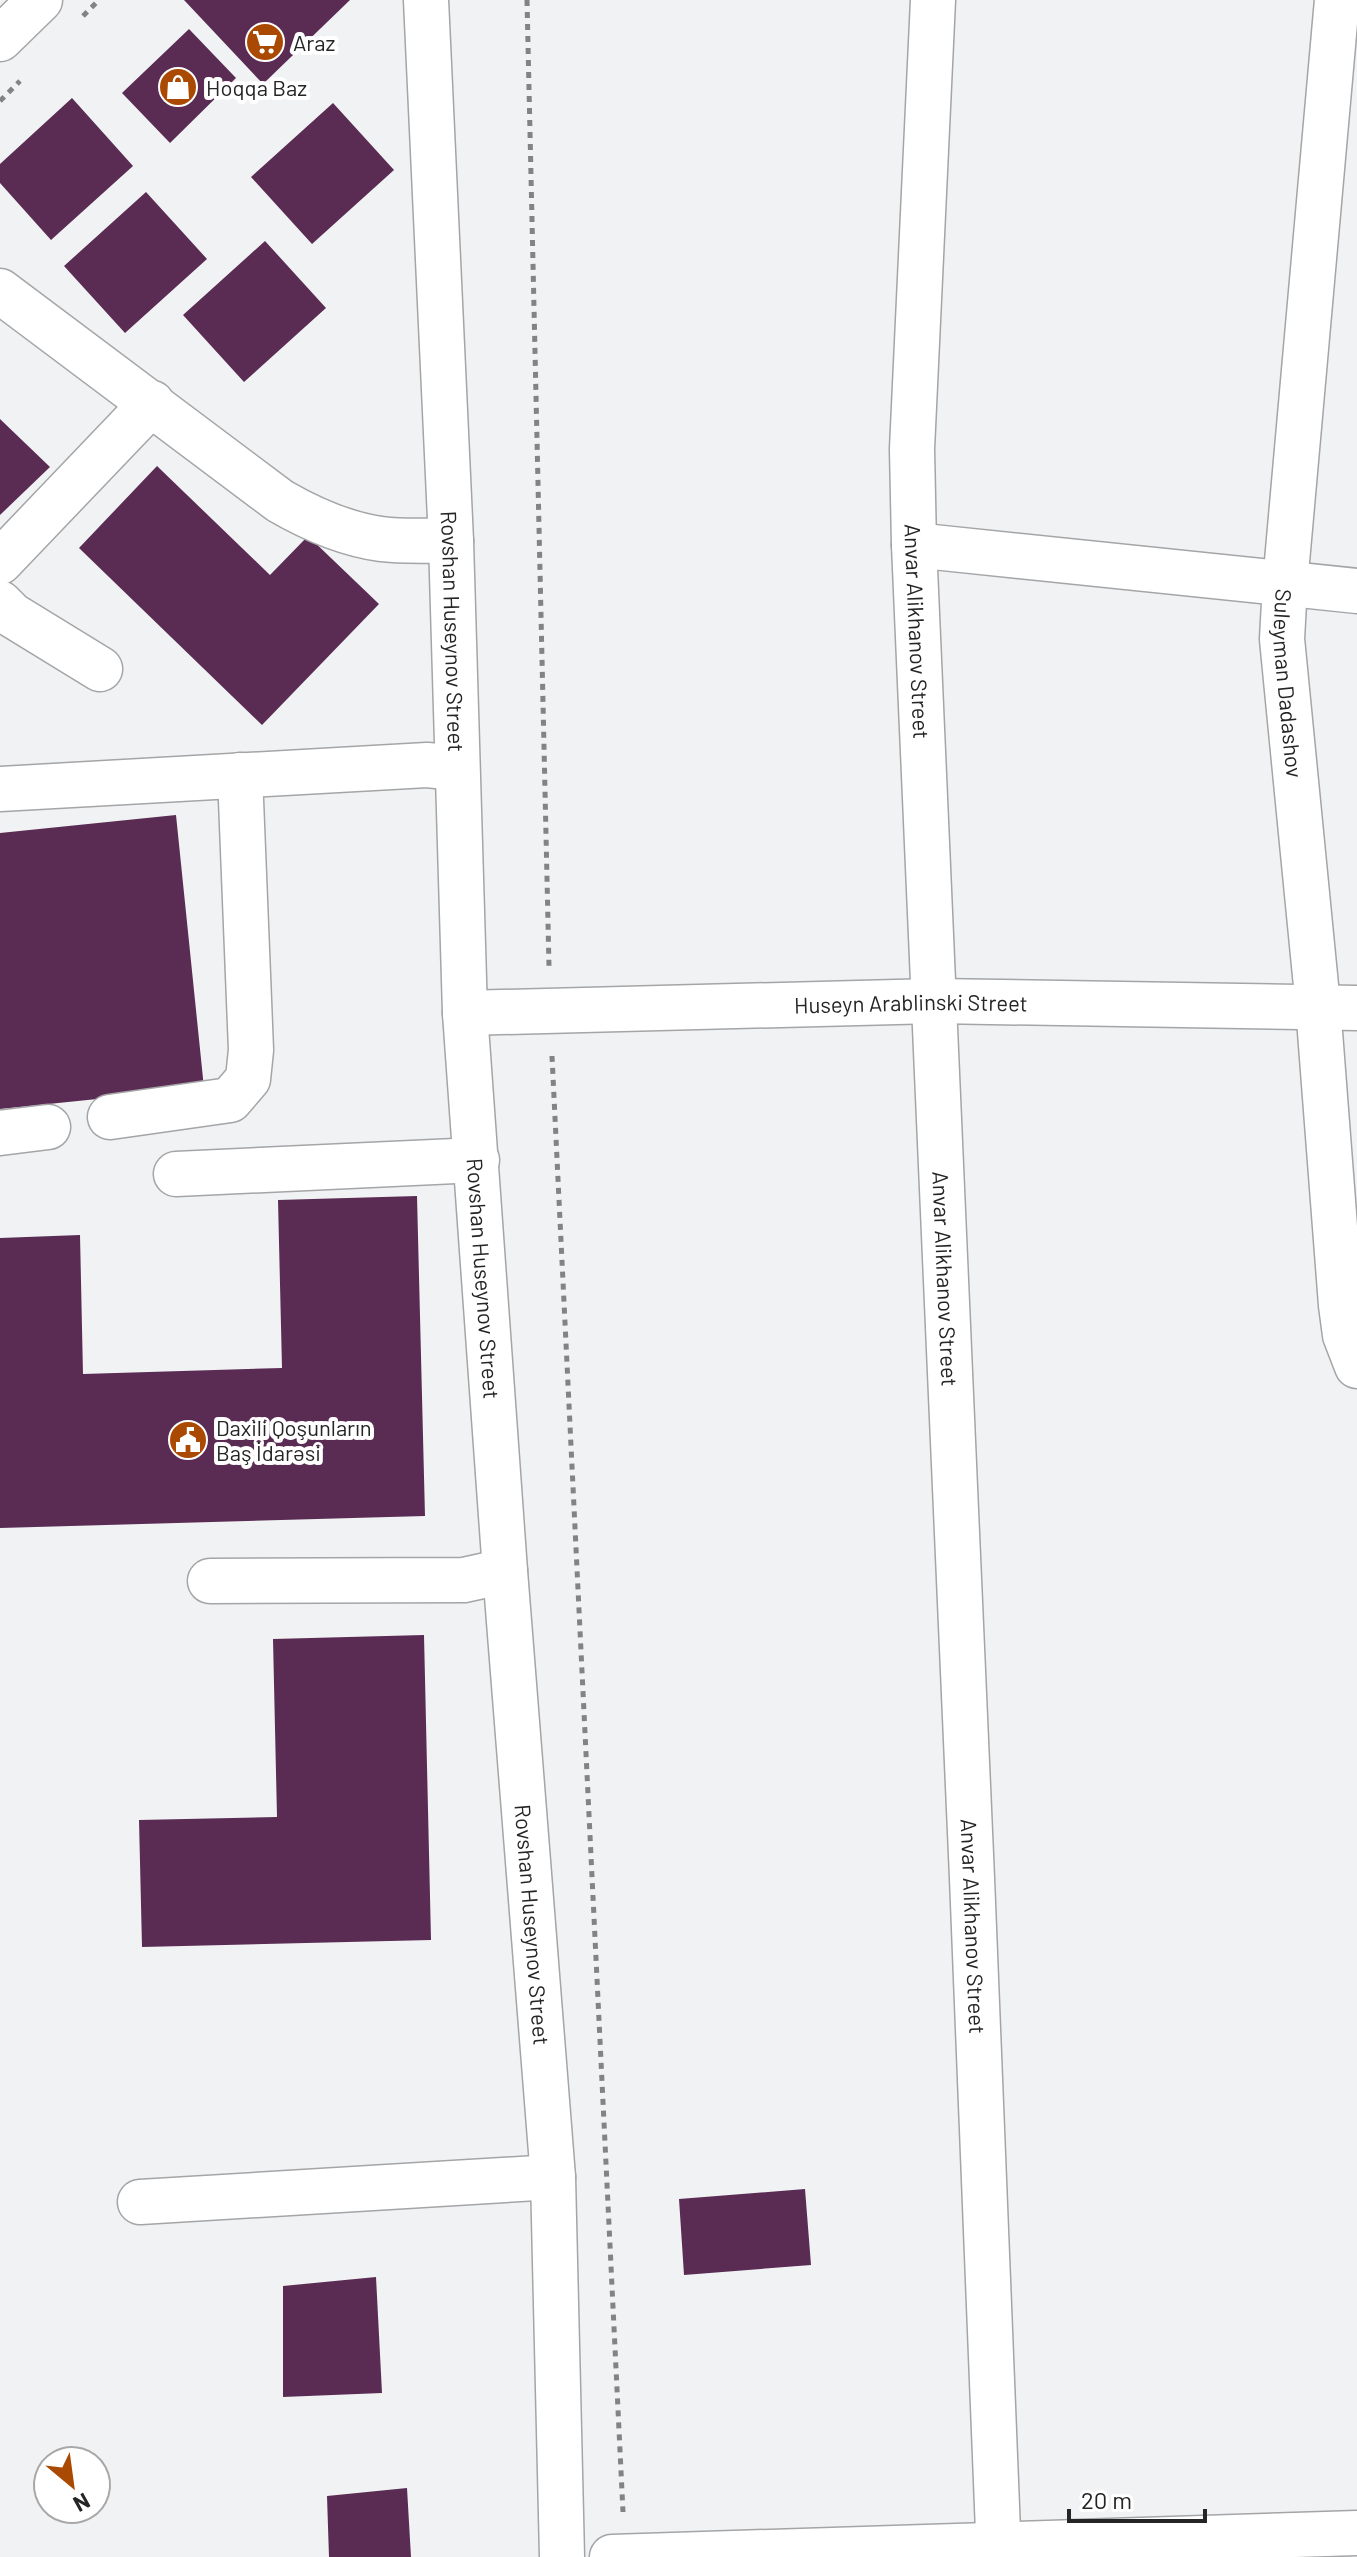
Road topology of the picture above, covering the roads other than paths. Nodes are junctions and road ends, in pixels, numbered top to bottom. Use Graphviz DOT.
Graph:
graph roads {
  1 [pos="40,0"];
  2 [pos="426,0"];
  3 [pos="933,0"];
  4 [pos="1337,0"];
  5 [pos="0,39"];
  6 [pos="0,291"];
  7 [pos="152,403"];
  8 [pos="451,541"];
  9 [pos="914,545"];
  10 [pos="0,562"];
  11 [pos="1285,584"];
  12 [pos="1357,591"];
  13 [pos="0,603"];
  14 [pos="100,669"];
  15 [pos="457,768"];
  16 [pos="240,775"];
  17 [pos="0,789"];
  18 [pos="935,1001"];
  19 [pos="1338,1007"];
  20 [pos="465,1013"];
  21 [pos="110,1117"];
  22 [pos="48,1127"];
  23 [pos="0,1133"];
  24 [pos="477,1160"];
  25 [pos="176,1174"];
  26 [pos="1357,1366"];
  27 [pos="505,1571"];
  28 [pos="210,1581"];
  29 [pos="553,2177"];
  30 [pos="140,2202"];
  31 [pos="1356,2522"];
  32 [pos="998,2551"];
  33 [pos="562,2557"];
  34 [pos="612,2557"];
  35 [pos="625,2557"];
  1 -- 5 [label="street"];
  2 -- 8 [label="street, Rovshan Huseynov Street"];
  3 -- 9 [label="street, Anvar Alikhanov Street"];
  4 -- 11 [label="street, Suleyman Dadashov"];
  6 -- 7 [label="street"];
  7 -- 8 [label="street"];
  7 -- 10 [label="street"];
  8 -- 15 [label="street, Rovshan Huseynov Street"];
  9 -- 11 [label="street"];
  9 -- 18 [label="street, Anvar Alikhanov Street"];
  11 -- 12 [label="street"];
  11 -- 19 [label="street, Suleyman Dadashov"];
  13 -- 14 [label="street"];
  15 -- 16 [label="street"];
  15 -- 20 [label="street, Rovshan Huseynov Street"];
  16 -- 17 [label="street"];
  16 -- 21 [label="street"];
  18 -- 19 [label="street, Huseyn Arablinski Street"];
  18 -- 20 [label="street, Huseyn Arablinski Street"];
  18 -- 32 [label="street, Anvar Alikhanov Street"];
  19 -- 26 [label="street, Suleyman Dadashov"];
  20 -- 24 [label="street, Rovshan Huseynov Street"];
  22 -- 23 [label="street"];
  24 -- 25 [label="street"];
  24 -- 27 [label="street, Rovshan Huseynov Street"];
  27 -- 28 [label="street"];
  27 -- 29 [label="street, Rovshan Huseynov Street"];
  29 -- 30 [label="street"];
  29 -- 33 [label="street, Rovshan Huseynov Street"];
  31 -- 32 [label="street"];
  32 -- 35 [label="street"];
  34 -- 35 [label="street"];
}
